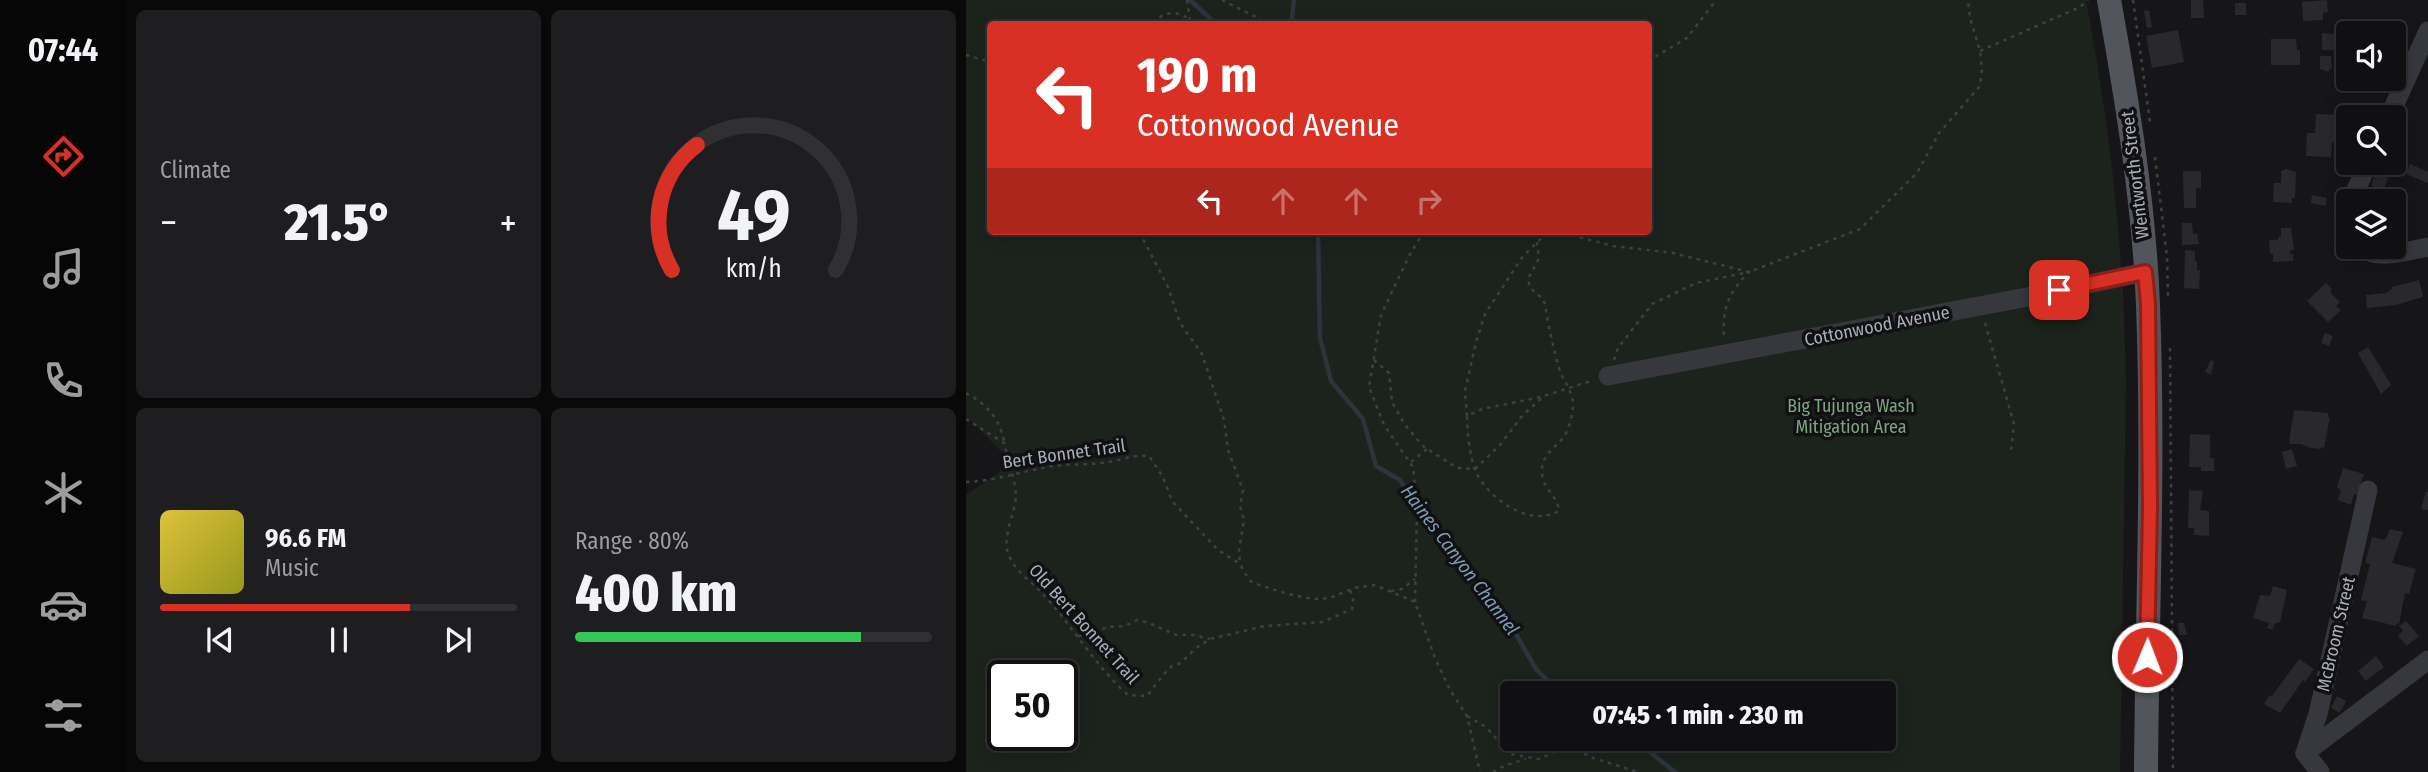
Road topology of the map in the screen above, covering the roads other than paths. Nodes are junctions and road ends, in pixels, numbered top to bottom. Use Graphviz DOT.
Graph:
graph roads {
  1 [pos="2109,0"];
  2 [pos="2428,31"];
  3 [pos="2394,105"];
  4 [pos="2428,247"];
  5 [pos="2406,251"];
  6 [pos="2145,272"];
  7 [pos="1608,376"];
  8 [pos="2368,490"];
  9 [pos="2428,660"];
  10 [pos="2305,753"];
  11 [pos="2146,772"];
  12 [pos="2320,772"];
  1 -- 6 [label="main road, Wentworth Street"];
  2 -- 3 [label="street"];
  4 -- 5 [label="street"];
  6 -- 7 [label="street, Cottonwood Avenue"];
  6 -- 11 [label="main road, Wentworth Street"];
  8 -- 10 [label="street, McBroom Street"];
  9 -- 10 [label="street"];
  10 -- 12 [label="street"];
}
